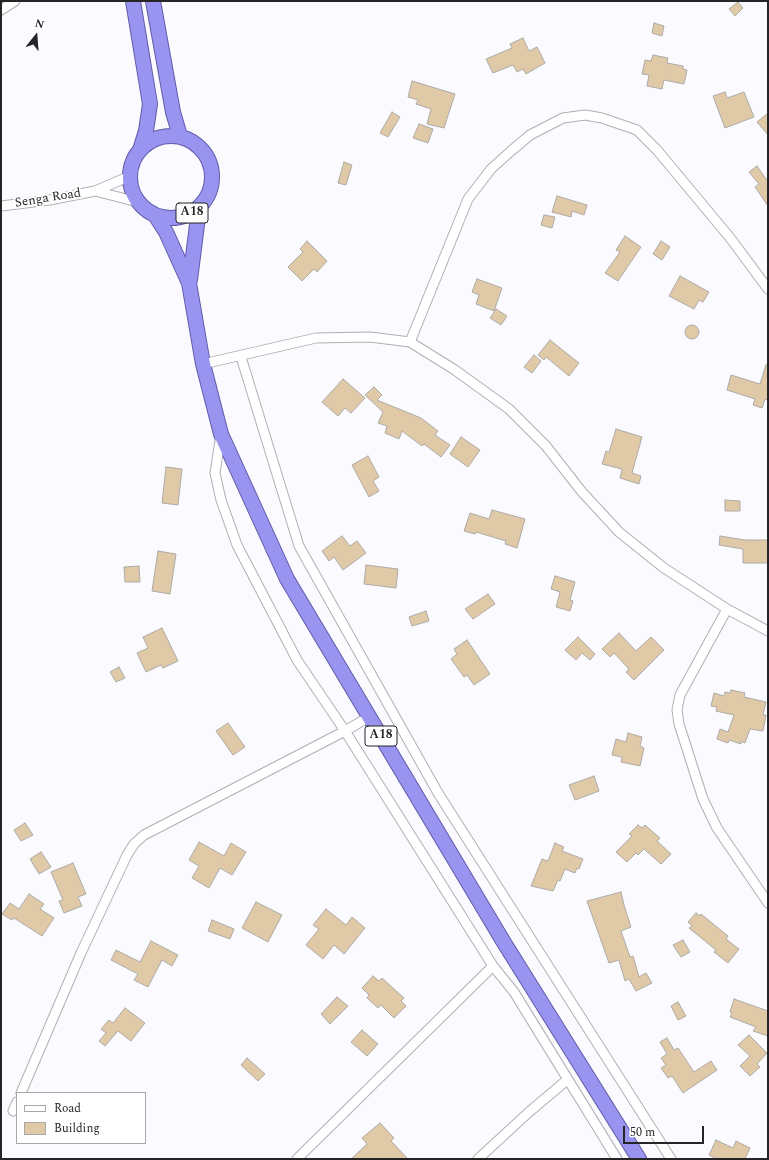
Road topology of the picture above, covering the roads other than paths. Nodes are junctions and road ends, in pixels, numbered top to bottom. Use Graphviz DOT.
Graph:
graph roads {
  1 [pos="15,1"];
  2 [pos="133,1"];
  3 [pos="153,1"];
  4 [pos="1,10"];
  5 [pos="180,136"];
  6 [pos="140,150"];
  7 [pos="130,176"];
  8 [pos="95,191"];
  9 [pos="138,202"];
  10 [pos="1,206"];
  11 [pos="199,209"];
  12 [pos="155,215"];
  13 [pos="189,283"];
  14 [pos="768,289"];
  15 [pos="410,342"];
  16 [pos="241,357"];
  17 [pos="203,364"];
  18 [pos="221,434"];
  19 [pos="727,609"];
  20 [pos="768,631"];
  21 [pos="369,717"];
  22 [pos="345,731"];
  23 [pos="768,903"];
  24 [pos="493,966"];
  25 [pos="567,1080"];
  26 [pos="21,1092"];
  27 [pos="297,1159"];
  28 [pos="478,1159"];
  29 [pos="617,1159"];
  30 [pos="639,1159"];
  31 [pos="671,1159"];
  1 -- 4 [label="street"];
  2 -- 6 [label="highway"];
  3 -- 5 [label="highway"];
  5 -- 6 [label="highway"];
  5 -- 11 [label="highway, A18"];
  6 -- 7 [label="highway"];
  7 -- 8 [label="street, Senga Road"];
  7 -- 9 [label="highway"];
  8 -- 9 [label="street, Senga Road"];
  8 -- 10 [label="street, Senga Road"];
  9 -- 12 [label="highway, A18"];
  11 -- 12 [label="highway, A18"];
  11 -- 13 [label="highway, A18"];
  12 -- 13 [label="highway, A18"];
  13 -- 17 [label="highway, A18"];
  14 -- 15 [label="street"];
  15 -- 16 [label="street"];
  15 -- 19 [label="street"];
  16 -- 17 [label="street"];
  16 -- 31 [label="street"];
  17 -- 18 [label="highway, A18"];
  18 -- 21 [label="highway, A18"];
  18 -- 22 [label="street"];
  19 -- 20 [label="street"];
  19 -- 23 [label="street"];
  21 -- 22 [label="street"];
  21 -- 30 [label="highway, A18"];
  22 -- 24 [label="street"];
  22 -- 26 [label="street"];
  24 -- 25 [label="street"];
  24 -- 27 [label="street"];
  25 -- 28 [label="street"];
  25 -- 29 [label="street"];
}
